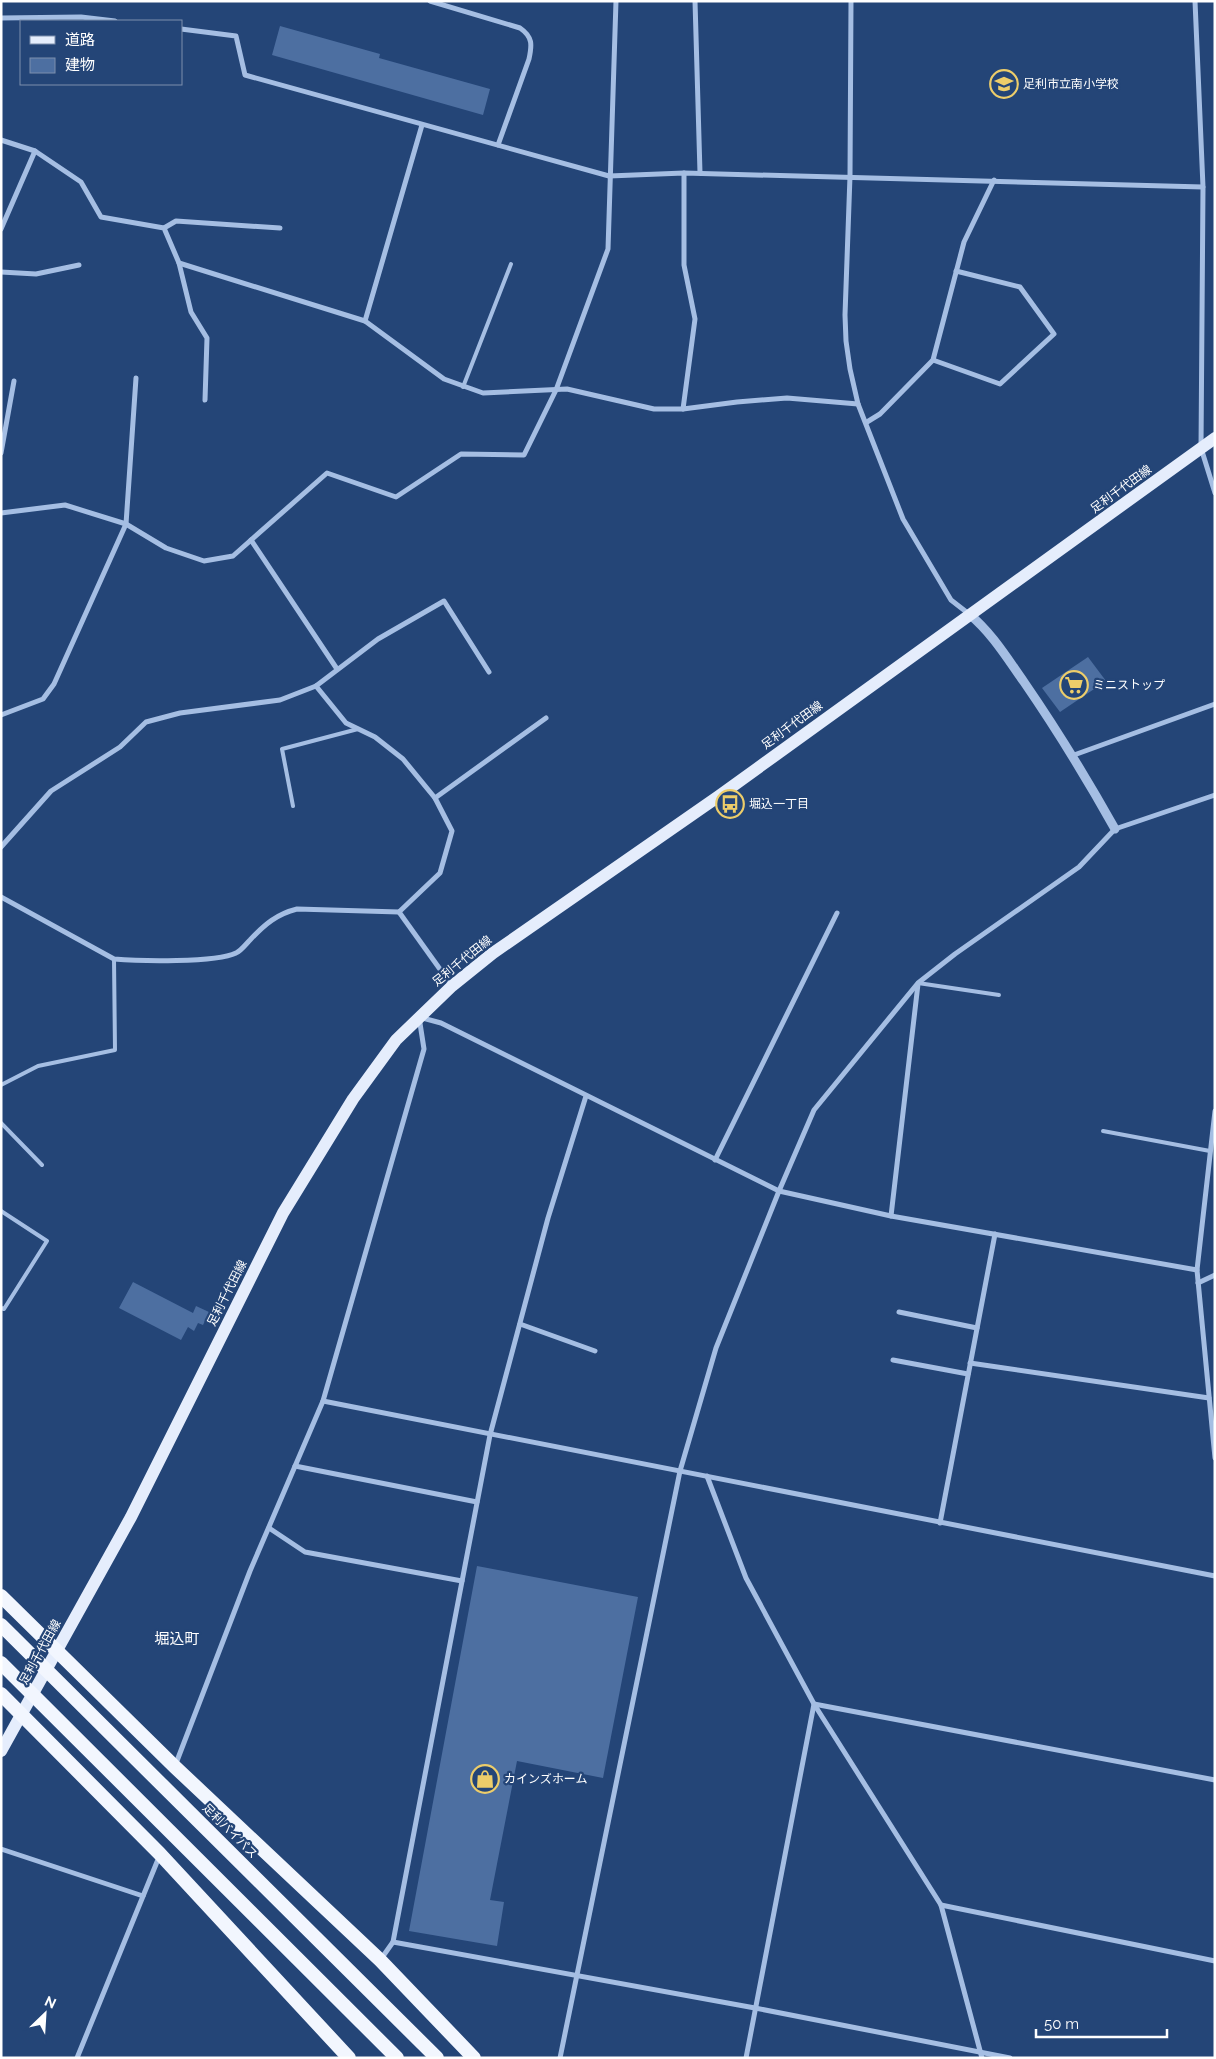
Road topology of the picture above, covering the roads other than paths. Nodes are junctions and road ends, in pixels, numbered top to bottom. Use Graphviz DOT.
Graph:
graph roads {
  1 [pos="430,1"];
  2 [pos="616,1"];
  3 [pos="695,1"];
  4 [pos="851,1"];
  5 [pos="1196,1"];
  6 [pos="1,18"];
  7 [pos="106,20"];
  8 [pos="182,29"];
  9 [pos="422,125"];
  10 [pos="1,140"];
  11 [pos="498,144"];
  12 [pos="35,151"];
  13 [pos="684,173"];
  14 [pos="700,173"];
  15 [pos="609,176"];
  16 [pos="850,176"];
  17 [pos="994,180"];
  18 [pos="1203,187"];
  19 [pos="164,228"];
  20 [pos="280,228"];
  21 [pos="1,229"];
  22 [pos="179,264"];
  23 [pos="511,264"];
  24 [pos="79,265"];
  25 [pos="956,271"];
  26 [pos="1,272"];
  27 [pos="365,321"];
  28 [pos="933,360"];
  29 [pos="136,378"];
  30 [pos="14,381"];
  31 [pos="463,387"];
  32 [pos="556,390"];
  33 [pos="205,400"];
  34 [pos="858,404"];
  35 [pos="683,409"];
  36 [pos="867,422"];
  37 [pos="1215,438"];
  38 [pos="1201,448"];
  39 [pos="1,453"];
  40 [pos="1215,493"];
  41 [pos="1,513"];
  42 [pos="126,524"];
  43 [pos="251,540"];
  44 [pos="969,614"];
  45 [pos="337,669"];
  46 [pos="489,672"];
  47 [pos="316,686"];
  48 [pos="1215,704"];
  49 [pos="1,715"];
  50 [pos="546,718"];
  51 [pos="358,729"];
  52 [pos="1074,755"];
  53 [pos="1215,795"];
  54 [pos="435,798"];
  55 [pos="293,806"];
  56 [pos="1115,829"];
  57 [pos="1,847"];
  58 [pos="1,897"];
  59 [pos="398,912"];
  60 [pos="837,913"];
  61 [pos="114,959"];
  62 [pos="918,984"];
  63 [pos="452,986"];
  64 [pos="999,996"];
  65 [pos="419,1017"];
  66 [pos="1,1085"];
  67 [pos="586,1096"];
  68 [pos="1215,1111"];
  69 [pos="1,1123"];
  70 [pos="1103,1131"];
  71 [pos="1210,1151"];
  72 [pos="715,1160"];
  73 [pos="42,1164"];
  74 [pos="779,1191"];
  75 [pos="1,1211"];
  76 [pos="891,1216"];
  77 [pos="995,1234"];
  78 [pos="1197,1270"];
  79 [pos="1215,1275"];
  80 [pos="1198,1283"];
  81 [pos="1,1308"];
  82 [pos="899,1312"];
  83 [pos="520,1324"];
  84 [pos="977,1328"];
  85 [pos="595,1351"];
  86 [pos="893,1360"];
  87 [pos="970,1363"];
  88 [pos="968,1374"];
  89 [pos="1209,1398"];
  90 [pos="323,1402"];
  91 [pos="490,1435"];
  92 [pos="1215,1458"];
  93 [pos="296,1466"];
  94 [pos="680,1471"];
  95 [pos="707,1476"];
  96 [pos="477,1502"];
  97 [pos="940,1523"];
  98 [pos="269,1528"];
  99 [pos="1215,1576"];
  100 [pos="462,1581"];
  101 [pos="1,1596"];
  102 [pos="1,1625"];
  103 [pos="56,1651"];
  104 [pos="1,1663"];
  105 [pos="1,1694"];
  106 [pos="814,1704"];
  107 [pos="21,1714"];
  108 [pos="1,1751"];
  109 [pos="175,1767"];
  110 [pos="1215,1780"];
  111 [pos="1,1849"];
  112 [pos="160,1854"];
  113 [pos="143,1896"];
  114 [pos="941,1905"];
  115 [pos="393,1942"];
  116 [pos="380,1960"];
  117 [pos="1215,1961"];
  118 [pos="577,1976"];
  119 [pos="755,2008"];
  120 [pos="981,2055"];
  121 [pos="78,2058"];
  122 [pos="349,2058"];
  123 [pos="397,2058"];
  124 [pos="437,2058"];
  125 [pos="474,2058"];
  126 [pos="560,2058"];
  127 [pos="746,2058"];
  128 [pos="1010,2058"];
  1 -- 11 [label="street"];
  2 -- 15 [label="street"];
  3 -- 14 [label="street"];
  4 -- 16 [label="street"];
  5 -- 18 [label="street"];
  6 -- 7 [label="street"];
  8 -- 9 [label="street"];
  9 -- 11 [label="street"];
  9 -- 27 [label="street"];
  10 -- 12 [label="street"];
  11 -- 15 [label="street"];
  12 -- 19 [label="street"];
  12 -- 21 [label="street"];
  13 -- 14 [label="street"];
  13 -- 15 [label="street"];
  13 -- 35 [label="street"];
  14 -- 16 [label="street"];
  15 -- 32 [label="street"];
  16 -- 17 [label="street"];
  16 -- 34 [label="street"];
  17 -- 18 [label="street"];
  17 -- 25 [label="street"];
  18 -- 38 [label="street"];
  19 -- 20 [label="street"];
  19 -- 22 [label="street"];
  22 -- 27 [label="street"];
  22 -- 33 [label="street"];
  23 -- 31 [label="lane"];
  24 -- 26 [label="street"];
  25 -- 28 [label="street"];
  25 -- 28 [label="street"];
  27 -- 31 [label="street"];
  28 -- 36 [label="street"];
  29 -- 42 [label="street"];
  30 -- 39 [label="street"];
  31 -- 32 [label="street"];
  32 -- 35 [label="street"];
  32 -- 43 [label="street"];
  34 -- 35 [label="street"];
  34 -- 36 [label="street"];
  36 -- 44 [label="street"];
  37 -- 38 [label="main road, 足利千代田線"];
  38 -- 40 [label="street"];
  38 -- 44 [label="main road, 足利千代田線"];
  41 -- 42 [label="street"];
  42 -- 43 [label="street"];
  42 -- 49 [label="street"];
  43 -- 45 [label="street"];
  44 -- 52 [label="street"];
  44 -- 63 [label="main road, 足利千代田線"];
  45 -- 46 [label="street"];
  45 -- 47 [label="street"];
  47 -- 51 [label="street"];
  47 -- 57 [label="street"];
  48 -- 52 [label="street"];
  50 -- 54 [label="street"];
  51 -- 54 [label="street"];
  51 -- 55 [label="lane"];
  52 -- 56 [label="street"];
  53 -- 56 [label="street"];
  54 -- 59 [label="street"];
  56 -- 62 [label="street"];
  58 -- 61 [label="street"];
  59 -- 61 [label="street"];
  59 -- 63 [label="street"];
  60 -- 72 [label="street"];
  61 -- 66 [label="lane"];
  62 -- 64 [label="lane"];
  62 -- 74 [label="street"];
  62 -- 76 [label="street"];
  63 -- 65 [label="main road, 足利千代田線"];
  65 -- 67 [label="street"];
  65 -- 90 [label="street"];
  65 -- 103 [label="main road, 足利千代田線"];
  67 -- 72 [label="street"];
  67 -- 83 [label="street"];
  68 -- 71 [label="street"];
  69 -- 73 [label="lane"];
  70 -- 71 [label="lane"];
  71 -- 78 [label="street"];
  72 -- 74 [label="street"];
  74 -- 76 [label="street"];
  74 -- 94 [label="street"];
  75 -- 81 [label="lane"];
  76 -- 77 [label="street"];
  77 -- 78 [label="street"];
  77 -- 84 [label="street"];
  78 -- 80 [label="street"];
  79 -- 80 [label="street"];
  80 -- 89 [label="street"];
  82 -- 84 [label="street"];
  83 -- 85 [label="street"];
  83 -- 91 [label="street"];
  84 -- 87 [label="street"];
  86 -- 88 [label="street"];
  87 -- 88 [label="street"];
  87 -- 89 [label="street"];
  88 -- 97 [label="street"];
  89 -- 92 [label="street"];
  90 -- 91 [label="street"];
  90 -- 93 [label="street"];
  91 -- 94 [label="street"];
  91 -- 96 [label="street"];
  93 -- 96 [label="street"];
  93 -- 98 [label="street"];
  94 -- 95 [label="street"];
  94 -- 118 [label="street"];
  95 -- 97 [label="street"];
  95 -- 106 [label="street"];
  96 -- 100 [label="street"];
  97 -- 99 [label="street"];
  98 -- 100 [label="street"];
  98 -- 109 [label="street"];
  100 -- 115 [label="street"];
  101 -- 103 [label="highway"];
  102 -- 124 [label="highway, 足利バイパス, bridge"];
  103 -- 107 [label="main road, 足利千代田線"];
  103 -- 109 [label="highway"];
  104 -- 123 [label="highway, bridge"];
  105 -- 107 [label="highway"];
  106 -- 110 [label="street"];
  106 -- 114 [label="street"];
  106 -- 119 [label="street"];
  107 -- 108 [label="main road, 足利千代田線"];
  107 -- 112 [label="highway"];
  109 -- 116 [label="highway"];
  111 -- 113 [label="street"];
  112 -- 113 [label="street"];
  112 -- 122 [label="highway"];
  113 -- 121 [label="street"];
  114 -- 117 [label="street"];
  114 -- 120 [label="street"];
  115 -- 116 [label="street"];
  115 -- 118 [label="street"];
  116 -- 125 [label="highway"];
  118 -- 119 [label="street"];
  118 -- 126 [label="street"];
  119 -- 120 [label="street"];
  119 -- 127 [label="street"];
  120 -- 128 [label="street"];
}
